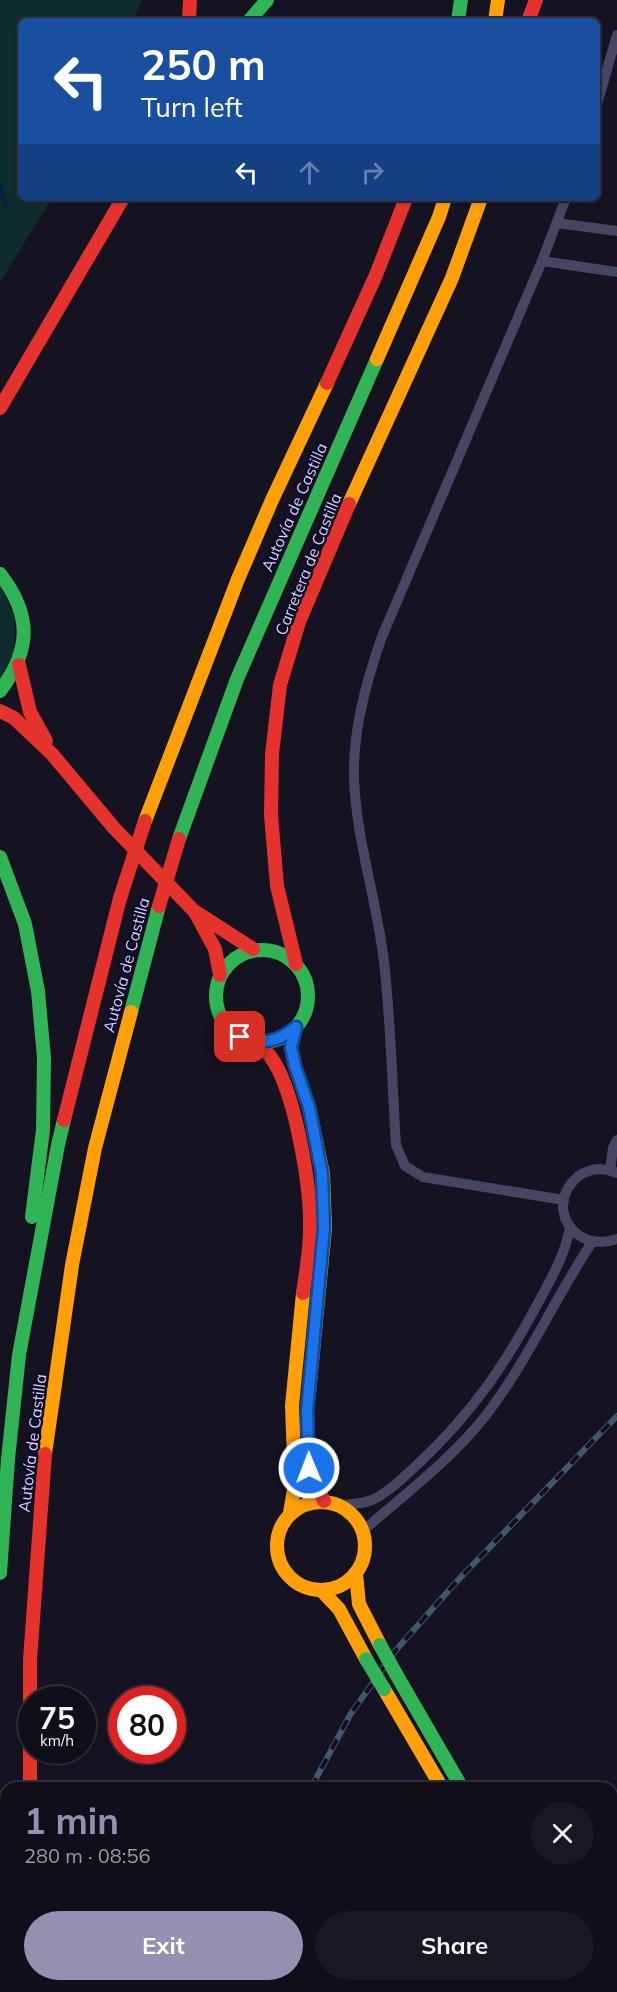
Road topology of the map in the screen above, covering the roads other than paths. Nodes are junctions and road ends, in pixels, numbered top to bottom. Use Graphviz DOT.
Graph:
graph roads {
  1 [pos="190,0"];
  2 [pos="267,0"];
  3 [pos="461,0"];
  4 [pos="498,0"];
  5 [pos="536,0"];
  6 [pos="542,0"];
  7 [pos="189,18"];
  8 [pos="252,18"];
  9 [pos="458,18"];
  10 [pos="495,18"];
  11 [pos="529,18"];
  12 [pos="537,18"];
  13 [pos="617,36"];
  14 [pos="600,94"];
  15 [pos="121,201"];
  16 [pos="132,201"];
  17 [pos="404,201"];
  18 [pos="451,201"];
  19 [pos="480,201"];
  20 [pos="565,201"];
  21 [pos="557,223"];
  22 [pos="617,231"];
  23 [pos="542,261"];
  24 [pos="617,272"];
  25 [pos="53,316"];
  26 [pos="0,408"];
  27 [pos="0,574"];
  28 [pos="18,665"];
  29 [pos="0,691"];
  30 [pos="0,711"];
  31 [pos="52,754"];
  32 [pos="0,857"];
  33 [pos="194,911"];
  34 [pos="253,949"];
  35 [pos="296,964"];
  36 [pos="220,975"];
  37 [pos="296,1027"];
  38 [pos="257,1042"];
  39 [pos="617,1140"];
  40 [pos="614,1171"];
  41 [pos="564,1200"];
  42 [pos="570,1228"];
  43 [pos="617,1239"];
  44 [pos="592,1242"];
  45 [pos="19,1355"];
  46 [pos="324,1501"];
  47 [pos="341,1505"];
  48 [pos="290,1514"];
  49 [pos="364,1530"];
  50 [pos="0,1573"];
  51 [pos="356,1574"];
  52 [pos="322,1591"];
  53 [pos="30,1782"];
  54 [pos="438,1782"];
  55 [pos="459,1782"];
  1 -- 7 [label="highway"];
  2 -- 8 [label="highway"];
  3 -- 9 [label="highway"];
  4 -- 10 [label="highway"];
  5 -- 11 [label="highway"];
  6 -- 12 [label="highway"];
  13 -- 14 [label="street"];
  15 -- 25 [label="highway"];
  16 -- 25 [label="highway"];
  17 -- 45 [label="highway, Autovía de Castilla, bridge"];
  18 -- 53 [label="highway, Autovía de Castilla, bridge"];
  19 -- 35 [label="highway, Carretera de Castilla"];
  20 -- 21 [label="street"];
  21 -- 22 [label="street"];
  21 -- 23 [label="street"];
  23 -- 24 [label="street"];
  23 -- 41 [label="street"];
  25 -- 26 [label="highway"];
  27 -- 28 [label="highway"];
  28 -- 29 [label="highway"];
  28 -- 31 [label="highway"];
  30 -- 31 [label="highway"];
  31 -- 33 [label="highway"];
  32 -- 45 [label="highway"];
  33 -- 34 [label="highway"];
  33 -- 36 [label="highway"];
  34 -- 35 [label="highway"];
  34 -- 36 [label="highway"];
  35 -- 37 [label="highway"];
  36 -- 38 [label="highway"];
  37 -- 38 [label="highway"];
  37 -- 46 [label="highway"];
  38 -- 48 [label="highway"];
  39 -- 40 [label="street"];
  40 -- 41 [label="street"];
  41 -- 42 [label="street"];
  42 -- 44 [label="street"];
  42 -- 47 [label="street"];
  43 -- 44 [label="street"];
  44 -- 49 [label="street"];
  45 -- 50 [label="highway, Autovía de Castilla"];
  46 -- 47 [label="highway"];
  46 -- 48 [label="highway"];
  47 -- 49 [label="highway"];
  48 -- 52 [label="highway"];
  49 -- 51 [label="highway"];
  51 -- 52 [label="highway"];
  51 -- 55 [label="highway, bridge"];
  52 -- 54 [label="highway, bridge"];
}
